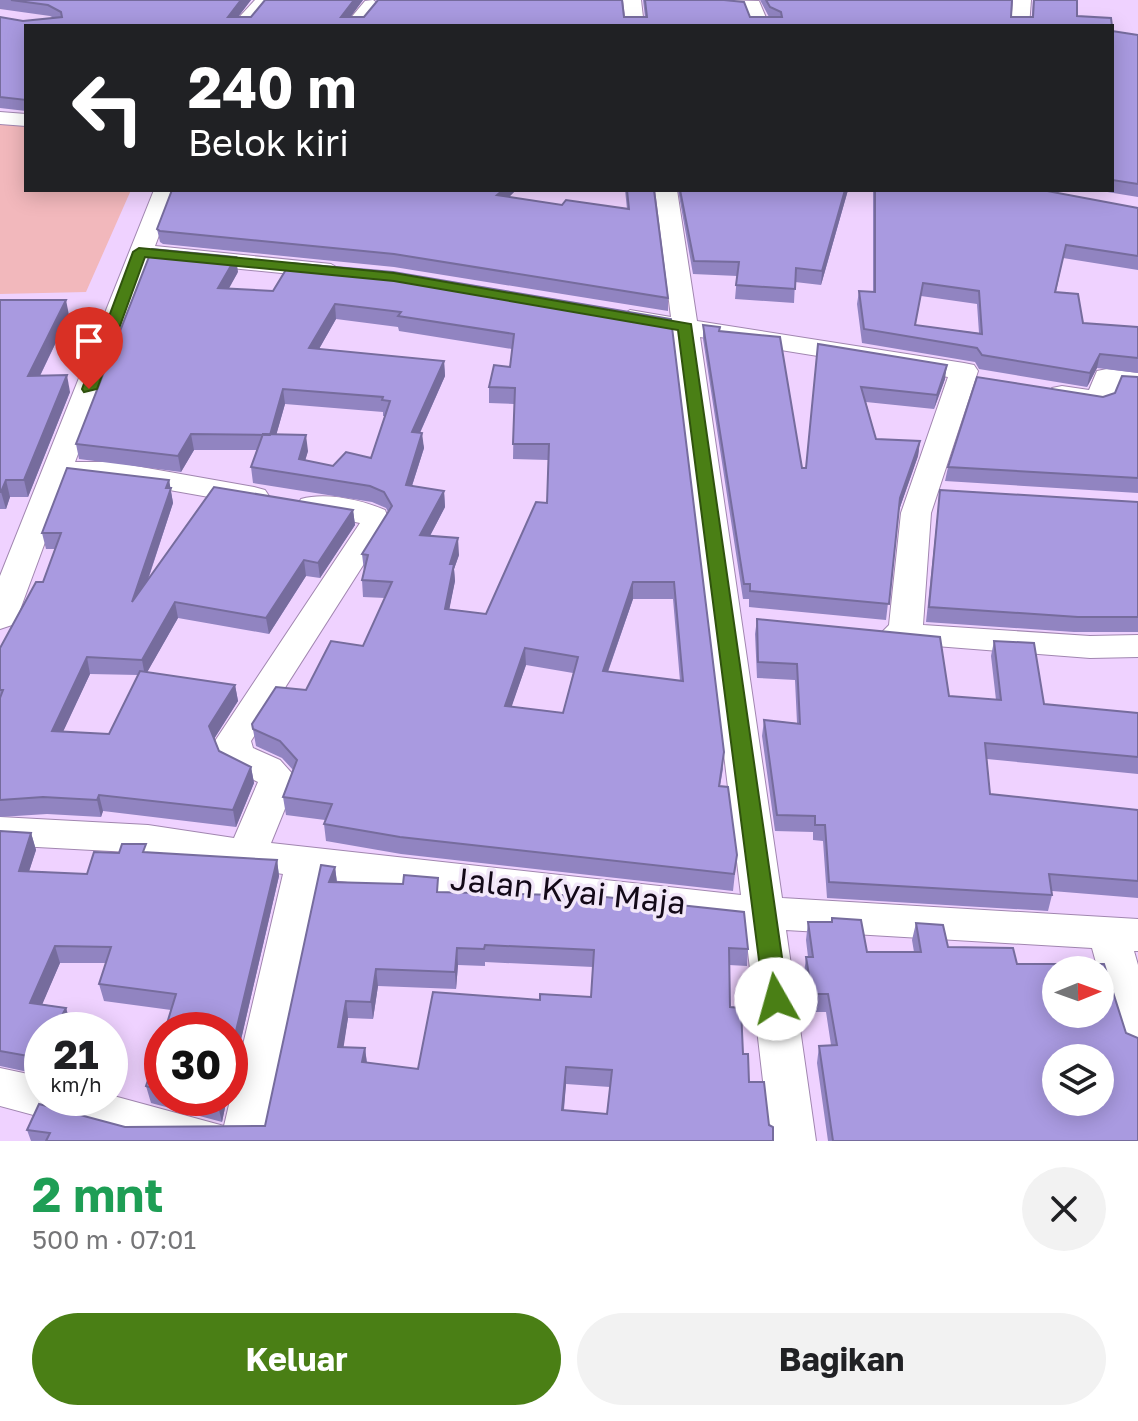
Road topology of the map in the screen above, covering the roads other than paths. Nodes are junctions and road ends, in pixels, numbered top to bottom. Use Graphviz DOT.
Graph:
graph roads {
  1 [pos="265,0"];
  2 [pos="632,0"];
  3 [pos="721,0"];
  4 [pos="1022,0"];
  5 [pos="371,5"];
  6 [pos="242,24"];
  7 [pos="355,24"];
  8 [pos="635,24"];
  9 [pos="759,24"];
  10 [pos="1024,24"];
  11 [pos="0,118"];
  12 [pos="24,120"];
  13 [pos="164,192"];
  14 [pos="666,192"];
  15 [pos="139,252"];
  16 [pos="362,274"];
  17 [pos="599,312"];
  18 [pos="685,327"];
  19 [pos="962,378"];
  20 [pos="1138,381"];
  21 [pos="993,382"];
  22 [pos="1038,390"];
  23 [pos="59,471"];
  24 [pos="924,492"];
  25 [pos="954,494"];
  26 [pos="0,618"];
  27 [pos="860,631"];
  28 [pos="905,635"];
  29 [pos="1138,646"];
  30 [pos="0,831"];
  31 [pos="247,854"];
  32 [pos="305,862"];
  33 [pos="765,913"];
  34 [pos="1123,934"];
  35 [pos="1138,1036"];
  36 [pos="0,1087"];
  37 [pos="24,1092"];
  38 [pos="113,1116"];
  39 [pos="210,1141"];
  40 [pos="243,1141"];
  41 [pos="793,1141"];
  1 -- 6 [label="street"];
  2 -- 8 [label="street"];
  3 -- 9 [label="street"];
  4 -- 10 [label="street"];
  5 -- 7 [label="street"];
  11 -- 12 [label="street"];
  13 -- 15 [label="street"];
  14 -- 18 [label="street"];
  15 -- 16 [label="street"];
  15 -- 23 [label="street"];
  17 -- 18 [label="street"];
  18 -- 19 [label="street"];
  18 -- 33 [label="street"];
  19 -- 21 [label="street"];
  19 -- 24 [label="street"];
  20 -- 22 [label="street"];
  23 -- 26 [label="street"];
  23 -- 31 [label="street"];
  24 -- 25 [label="street"];
  24 -- 28 [label="street"];
  27 -- 28 [label="street"];
  28 -- 29 [label="street"];
  30 -- 31 [label="street, Jalan Kyai Maja"];
  31 -- 32 [label="street, Jalan Kyai Maja"];
  32 -- 33 [label="street, Jalan Kyai Maja"];
  32 -- 40 [label="street"];
  33 -- 34 [label="street, Jalan Kyai Maja"];
  33 -- 41 [label="street"];
  34 -- 35 [label="street"];
  36 -- 37 [label="street"];
  38 -- 39 [label="street"];
}
